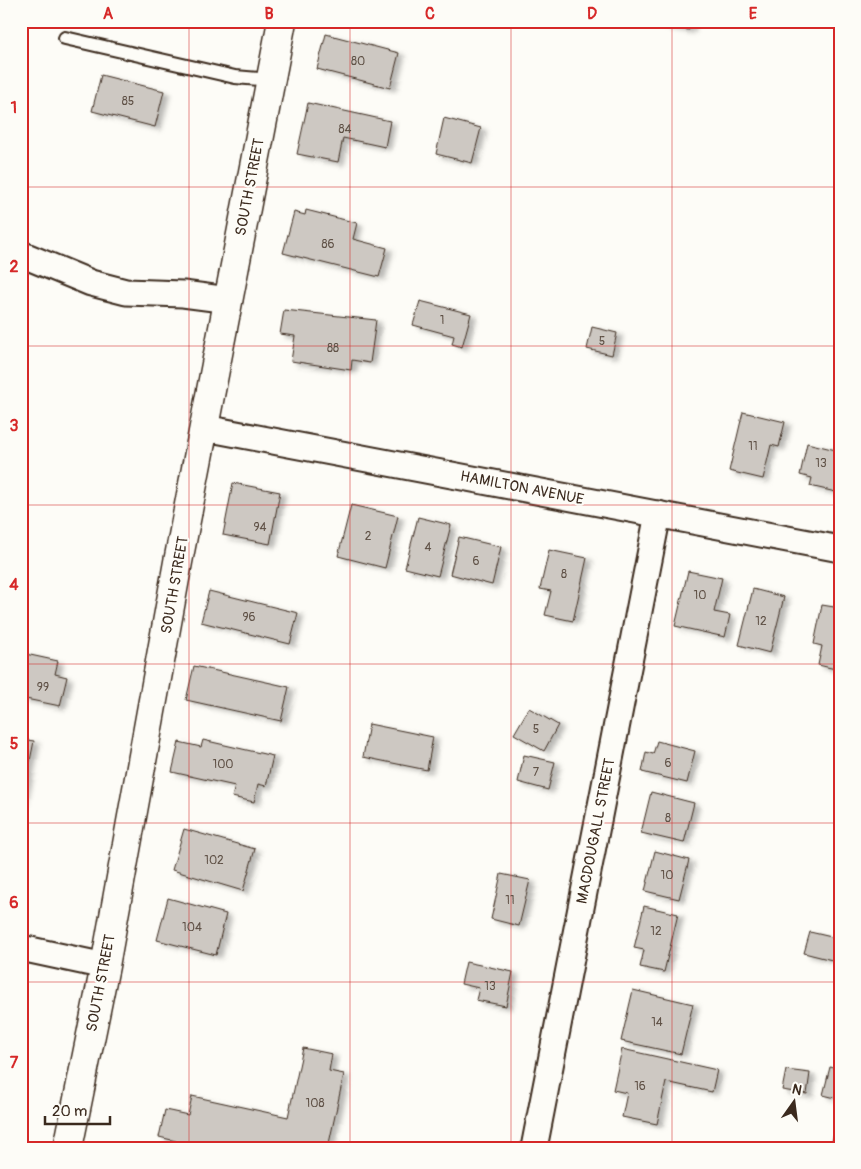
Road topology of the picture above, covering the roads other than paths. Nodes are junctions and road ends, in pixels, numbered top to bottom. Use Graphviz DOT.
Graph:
graph roads {
  1 [pos="282,21"];
  2 [pos="65,38"];
  3 [pos="271,80"];
  4 [pos="21,254"];
  5 [pos="229,300"];
  6 [pos="204,428"];
  7 [pos="658,514"];
  8 [pos="840,549"];
  9 [pos="21,948"];
  10 [pos="105,966"];
  11 [pos="68,1148"];
  12 [pos="534,1148"];
  1 -- 3 [label="main road, SOUTH STREET"];
  2 -- 3 [label="lane"];
  3 -- 5 [label="main road, SOUTH STREET"];
  4 -- 5 [label="street"];
  5 -- 6 [label="main road, SOUTH STREET"];
  6 -- 7 [label="street, HAMILTON AVENUE"];
  6 -- 10 [label="main road, SOUTH STREET"];
  7 -- 8 [label="street, HAMILTON AVENUE"];
  7 -- 12 [label="street, MACDOUGALL STREET"];
  9 -- 10 [label="street"];
  10 -- 11 [label="main road, SOUTH STREET"];
}
